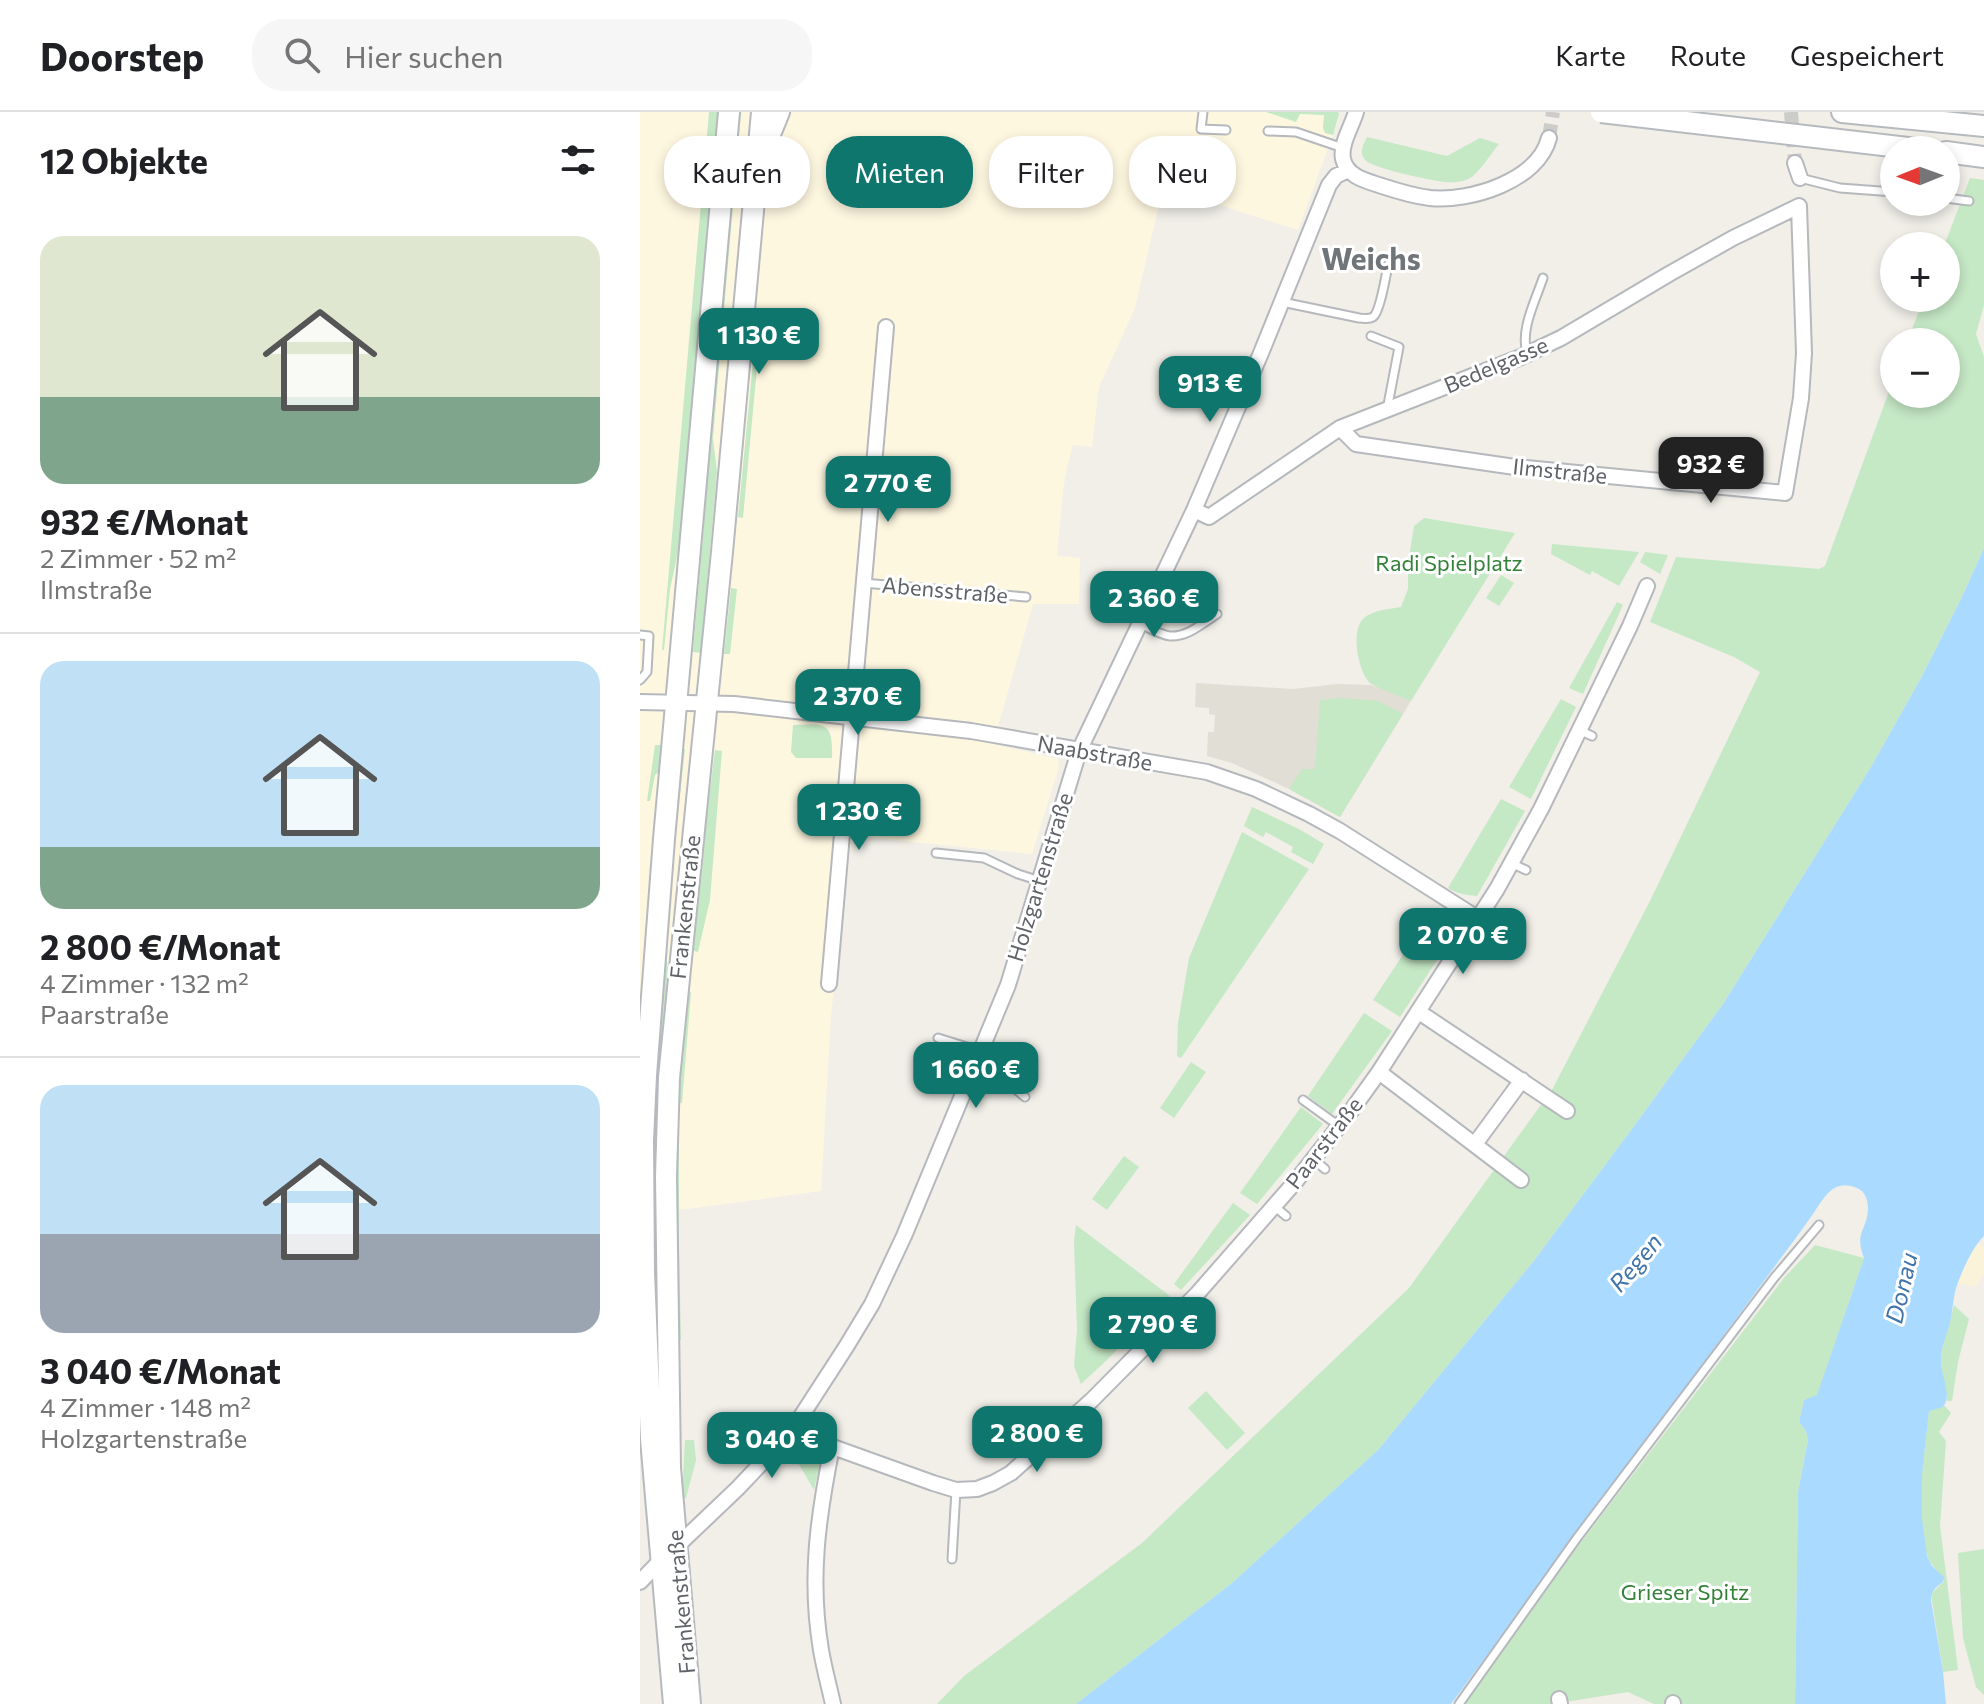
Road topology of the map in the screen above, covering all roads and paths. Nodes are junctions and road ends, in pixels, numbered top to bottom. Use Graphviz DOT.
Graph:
graph roads {
  1 [pos="729,112"];
  2 [pos="762,112"];
  3 [pos="779,112"];
  4 [pos="1203,112"];
  5 [pos="1356,112"];
  6 [pos="1601,112"];
  7 [pos="1842,112"];
  8 [pos="1984,126"];
  9 [pos="1226,130"];
  10 [pos="1268,131"];
  11 [pos="759,136"];
  12 [pos="768,136"];
  13 [pos="1549,138"];
  14 [pos="1880,145"];
  15 [pos="1343,148"];
  16 [pos="1960,154"];
  17 [pos="1984,157"];
  18 [pos="1795,163"];
  19 [pos="1348,170"];
  20 [pos="1800,178"];
  21 [pos="1880,191"];
  22 [pos="1960,200"];
  23 [pos="1969,201"];
  24 [pos="1799,206"];
  25 [pos="752,208"];
  26 [pos="1388,265"];
  27 [pos="1543,278"];
  28 [pos="1282,302"];
  29 [pos="886,327"];
  30 [pos="1371,336"];
  31 [pos="1527,354"];
  32 [pos="1387,410"];
  33 [pos="1340,428"];
  34 [pos="1194,510"];
  35 [pos="863,583"];
  36 [pos="1647,586"];
  37 [pos="1026,597"];
  38 [pos="1217,614"];
  39 [pos="1140,624"];
  40 [pos="640,635"];
  41 [pos="640,680"];
  42 [pos="677,701"];
  43 [pos="640,702"];
  44 [pos="707,702"];
  45 [pos="851,717"];
  46 [pos="1079,751"];
  47 [pos="936,853"];
  48 [pos="1511,863"];
  49 [pos="1526,870"];
  50 [pos="1040,881"];
  51 [pos="1479,916"];
  52 [pos="1495,921"];
  53 [pos="829,984"];
  54 [pos="1419,1012"];
  55 [pos="938,1038"];
  56 [pos="980,1051"];
  57 [pos="1379,1072"];
  58 [pos="971,1073"];
  59 [pos="1522,1080"];
  60 [pos="1025,1097"];
  61 [pos="1303,1100"];
  62 [pos="1567,1111"];
  63 [pos="1339,1126"];
  64 [pos="1475,1144"];
  65 [pos="1313,1159"];
  66 [pos="1325,1169"];
  67 [pos="1521,1180"];
  68 [pos="1274,1206"];
  69 [pos="1286,1216"];
  70 [pos="1819,1225"];
  71 [pos="1175,1315"];
  72 [pos="1187,1327"];
  73 [pos="791,1432"];
  74 [pos="832,1447"];
  75 [pos="956,1490"];
  76 [pos="668,1554"];
  77 [pos="952,1559"];
  78 [pos="640,1582"];
  79 [pos="674,1704"];
  80 [pos="690,1704"];
  81 [pos="833,1704"];
  82 [pos="1459,1704"];
  1 -- 42 [label="main road, Frankenstraße"];
  2 -- 11 [label="main road, Frankenstraße"];
  3 -- 12 [label="main road"];
  4 -- 9 [label="lane"];
  5 -- 15 [label="street"];
  6 -- 14 [label="main road, bridge"];
  7 -- 8 [label="main road"];
  10 -- 15 [label="lane"];
  13 -- 19 [label="street"];
  15 -- 19 [label="street"];
  16 -- 17 [label="main road"];
  18 -- 20 [label="street"];
  19 -- 28 [label="street, Holzgartenstraße"];
  20 -- 21 [label="lane"];
  22 -- 23 [label="lane"];
  24 -- 31 [label="street, Bedelgasse"];
  24 -- 33 [label="street, Ilmstraße"];
  25 -- 44 [label="main road, Frankenstraße"];
  26 -- 28 [label="lane"];
  27 -- 31 [label="lane"];
  28 -- 34 [label="street, Holzgartenstraße"];
  29 -- 35 [label="street, Abensstraße"];
  30 -- 32 [label="lane"];
  31 -- 32 [label="street, Bedelgasse"];
  32 -- 33 [label="street, Bedelgasse"];
  33 -- 34 [label="street, Bedelgasse"];
  34 -- 39 [label="street, Holzgartenstraße"];
  35 -- 37 [label="lane, Abensstraße"];
  35 -- 45 [label="street, Abensstraße"];
  36 -- 48 [label="street, Paarstraße"];
  38 -- 39 [label="lane"];
  39 -- 46 [label="street, Holzgartenstraße"];
  40 -- 41 [label="lane"];
  42 -- 43 [label="street, Naabstraße"];
  42 -- 44 [label="street, Naabstraße"];
  42 -- 76 [label="main road, Frankenstraße"];
  44 -- 45 [label="street, Naabstraße"];
  44 -- 76 [label="main road, Frankenstraße"];
  45 -- 46 [label="street, Naabstraße"];
  45 -- 53 [label="street, Abensstraße"];
  46 -- 50 [label="street, Holzgartenstraße"];
  46 -- 51 [label="street, Naabstraße"];
  47 -- 50 [label="lane"];
  48 -- 49 [label="lane"];
  48 -- 51 [label="street, Paarstraße"];
  50 -- 56 [label="street, Holzgartenstraße"];
  51 -- 52 [label="lane"];
  51 -- 54 [label="street, Paarstraße"];
  54 -- 57 [label="street, Paarstraße"];
  54 -- 59 [label="street"];
  55 -- 56 [label="lane"];
  56 -- 58 [label="street, Holzgartenstraße"];
  57 -- 63 [label="street, Paarstraße"];
  57 -- 64 [label="street"];
  58 -- 60 [label="lane"];
  58 -- 73 [label="street, Holzgartenstraße"];
  59 -- 62 [label="street"];
  59 -- 64 [label="street"];
  61 -- 63 [label="lane"];
  63 -- 65 [label="street, Paarstraße"];
  64 -- 67 [label="street"];
  65 -- 66 [label="lane"];
  65 -- 68 [label="street, Paarstraße"];
  68 -- 69 [label="lane"];
  68 -- 71 [label="street, Paarstraße"];
  70 -- 82 [label="lane"];
  71 -- 72 [label="lane"];
  71 -- 75 [label="street, Paarstraße"];
  73 -- 74 [label="street"];
  73 -- 76 [label="street, Holzgartenstraße"];
  74 -- 75 [label="street"];
  74 -- 81 [label="street"];
  75 -- 77 [label="lane"];
  76 -- 78 [label="street, Holzgartenstraße"];
  76 -- 79 [label="main road, Frankenstraße"];
  76 -- 80 [label="main road, Frankenstraße"];
}
